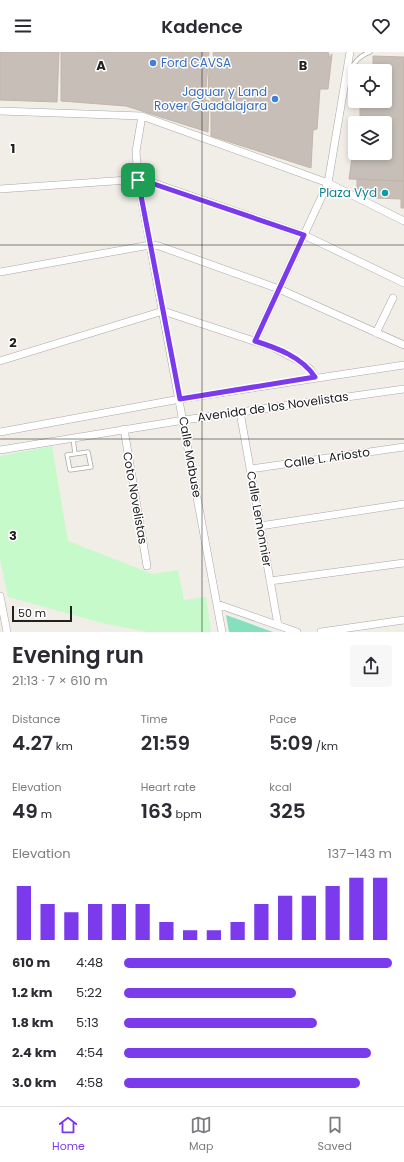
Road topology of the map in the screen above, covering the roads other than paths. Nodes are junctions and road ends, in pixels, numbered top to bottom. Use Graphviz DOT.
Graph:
graph roads {
  1 [pos="350,52"];
  2 [pos="370,52"];
  3 [pos="346,78"];
  4 [pos="0,111"];
  5 [pos="142,116"];
  6 [pos="138,180"];
  7 [pos="328,183"];
  8 [pos="0,189"];
  9 [pos="404,221"];
  10 [pos="304,235"];
  11 [pos="150,245"];
  12 [pos="0,272"];
  13 [pos="404,284"];
  14 [pos="279,289"];
  15 [pos="393,298"];
  16 [pos="163,311"];
  17 [pos="376,333"];
  18 [pos="255,341"];
  19 [pos="404,345"];
  20 [pos="0,361"];
  21 [pos="404,365"];
  22 [pos="315,377"];
  23 [pos="404,389"];
  24 [pos="180,399"];
  25 [pos="240,412"];
  26 [pos="184,420"];
  27 [pos="124,429"];
  28 [pos="0,432"];
  29 [pos="73,437"];
  30 [pos="404,447"];
  31 [pos="0,450"];
  32 [pos="75,454"];
  33 [pos="250,469"];
  34 [pos="404,504"];
  35 [pos="260,526"];
  36 [pos="404,563"];
  37 [pos="147,566"];
  38 [pos="270,581"];
  39 [pos="0,596"];
  40 [pos="217,604"];
  41 [pos="404,620"];
  42 [pos="278,625"];
  43 [pos="7,632"];
  44 [pos="222,632"];
  45 [pos="298,632"];
  46 [pos="321,632"];
  1 -- 3 [label="street"];
  2 -- 3 [label="lane"];
  3 -- 7 [label="street"];
  4 -- 5 [label="street"];
  5 -- 6 [label="street, Calle Mabuse"];
  5 -- 7 [label="street"];
  6 -- 8 [label="street"];
  6 -- 10 [label="street"];
  6 -- 11 [label="street, Calle Mabuse"];
  7 -- 9 [label="street"];
  7 -- 10 [label="street"];
  10 -- 13 [label="street"];
  10 -- 14 [label="street"];
  11 -- 12 [label="street"];
  11 -- 14 [label="street"];
  11 -- 16 [label="street, Calle Mabuse"];
  14 -- 17 [label="street"];
  14 -- 18 [label="street"];
  15 -- 17 [label="street"];
  16 -- 18 [label="street"];
  16 -- 20 [label="street"];
  16 -- 24 [label="street, Calle Mabuse"];
  17 -- 19 [label="street"];
  18 -- 22 [label="street"];
  21 -- 22 [label="street, Avenida de los Novelistas"];
  22 -- 24 [label="street, Avenida de los Novelistas"];
  23 -- 25 [label="street, Avenida de los Novelistas"];
  24 -- 26 [label="street, Calle Mabuse"];
  24 -- 28 [label="street, Avenida de los Novelistas"];
  25 -- 26 [label="street, Avenida de los Novelistas"];
  25 -- 33 [label="street, Calle Lemonnier"];
  26 -- 27 [label="street, Avenida de los Novelistas"];
  26 -- 40 [label="street, Calle Mabuse"];
  27 -- 29 [label="street, Avenida de los Novelistas"];
  27 -- 37 [label="street, Coto Novelistas"];
  29 -- 31 [label="street, Avenida de los Novelistas"];
  29 -- 32 [label="lane"];
  30 -- 33 [label="street, Calle L. Ariosto"];
  32 -- 32 [label="lane"];
  33 -- 35 [label="street, Calle Lemonnier"];
  34 -- 35 [label="street"];
  35 -- 38 [label="street, Calle Lemonnier"];
  36 -- 38 [label="street"];
  38 -- 42 [label="street, Calle Lemonnier"];
  39 -- 43 [label="street"];
  40 -- 42 [label="street"];
  40 -- 44 [label="street, Calle Mabuse"];
  41 -- 46 [label="street"];
  42 -- 45 [label="street"];
}
